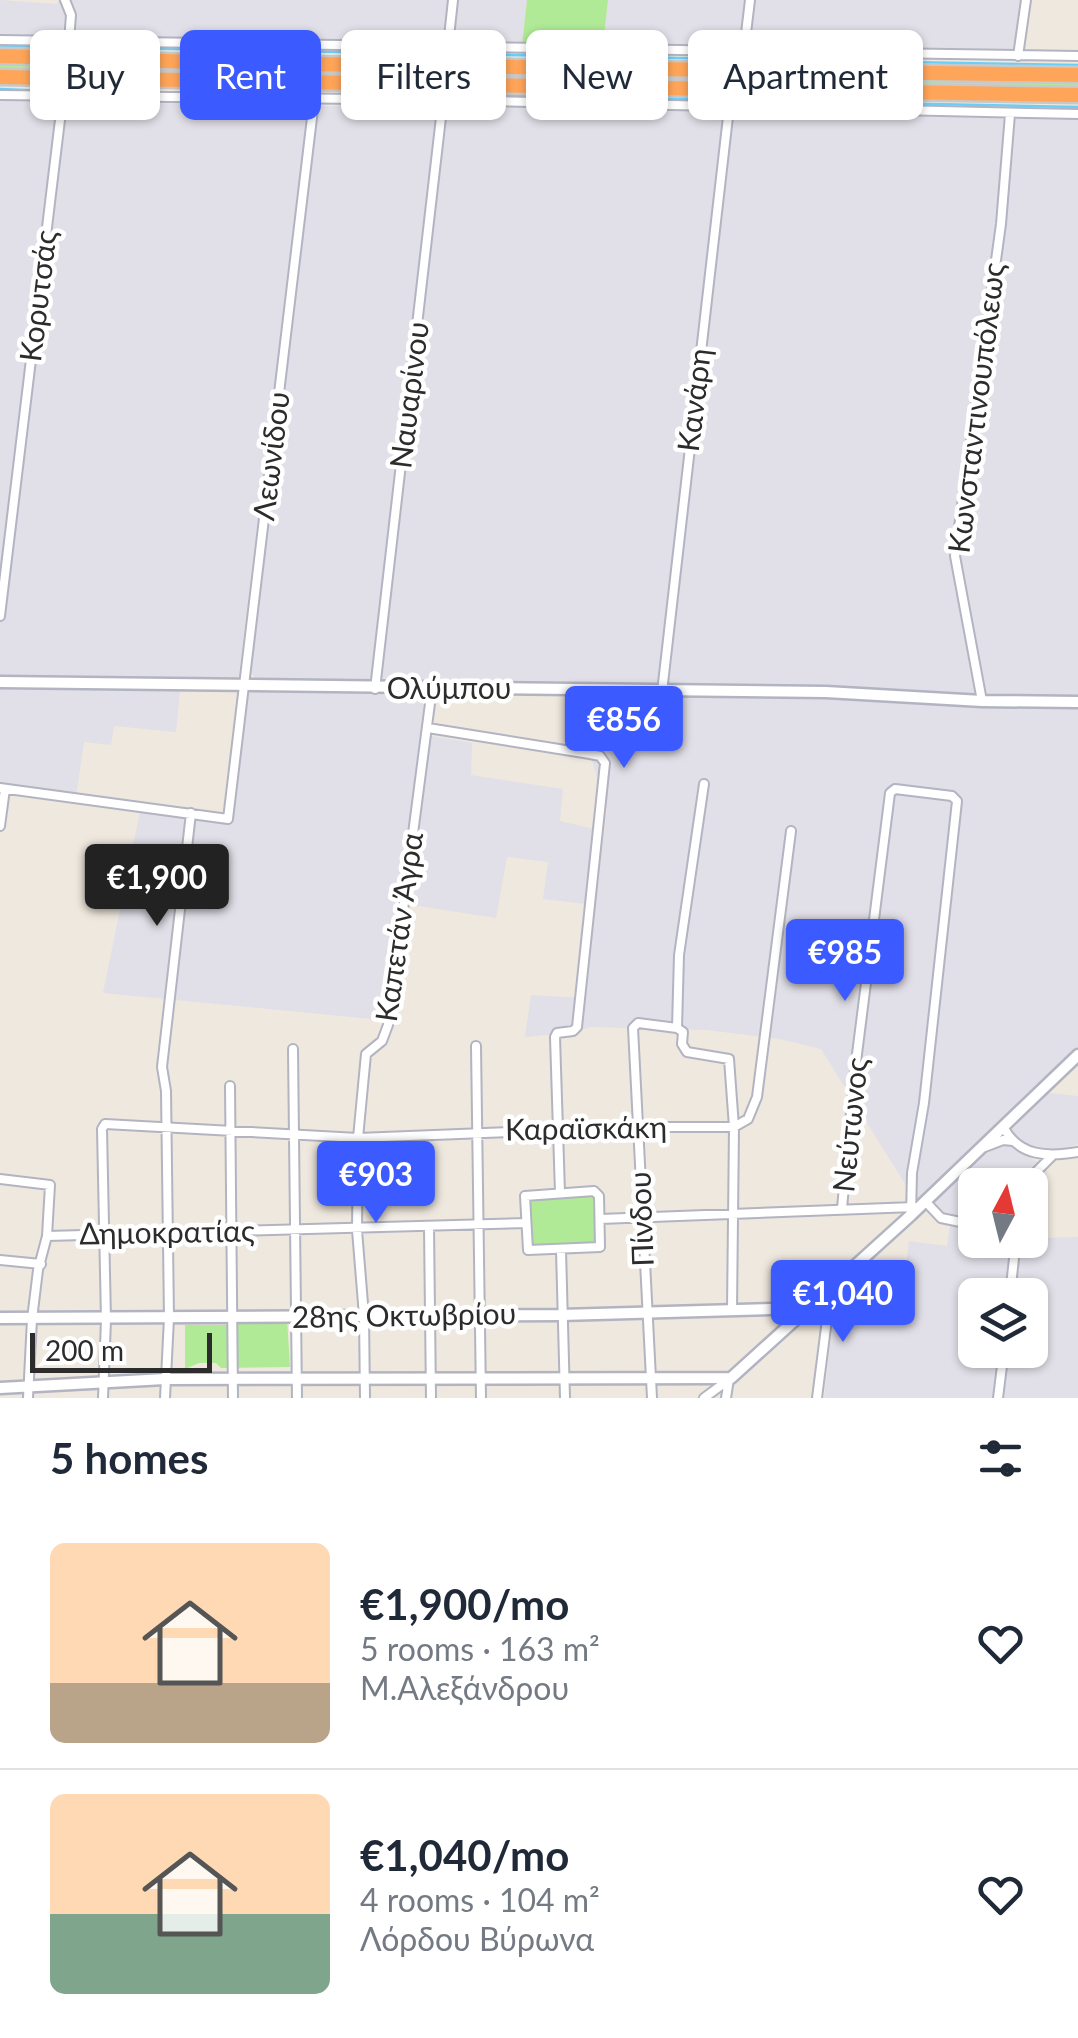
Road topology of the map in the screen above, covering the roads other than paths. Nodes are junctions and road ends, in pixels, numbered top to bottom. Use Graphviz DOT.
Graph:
graph roads {
  1 [pos="65,0"];
  2 [pos="453,0"];
  3 [pos="750,0"];
  4 [pos="1026,0"];
  5 [pos="70,30"];
  6 [pos="450,30"];
  7 [pos="746,30"];
  8 [pos="0,40"];
  9 [pos="30,40"];
  10 [pos="160,42"];
  11 [pos="341,45"];
  12 [pos="506,47"];
  13 [pos="688,49"];
  14 [pos="923,54"];
  15 [pos="0,56"];
  16 [pos="1018,56"];
  17 [pos="1078,56"];
  18 [pos="1078,75"];
  19 [pos="0,77"];
  20 [pos="0,95"];
  21 [pos="30,95"];
  22 [pos="1078,95"];
  23 [pos="506,102"];
  24 [pos="688,107"];
  25 [pos="923,112"];
  26 [pos="1010,114"];
  27 [pos="1078,114"];
  28 [pos="60,120"];
  29 [pos="312,120"];
  30 [pos="441,120"];
  31 [pos="728,120"];
  32 [pos="0,616"];
  33 [pos="0,682"];
  34 [pos="245,685"];
  35 [pos="432,688"];
  36 [pos="374,689"];
  37 [pos="662,692"];
  38 [pos="982,701"];
  39 [pos="1078,702"];
  40 [pos="428,728"];
  41 [pos="704,784"];
  42 [pos="3,789"];
  43 [pos="191,814"];
  44 [pos="0,826"];
  45 [pos="791,830"];
  46 [pos="676,1028"];
  47 [pos="476,1046"];
  48 [pos="292,1049"];
  49 [pos="1078,1055"];
  50 [pos="230,1086"];
  51 [pos="1004,1126"];
  52 [pos="166,1127"];
  53 [pos="640,1127"];
  54 [pos="734,1127"];
  55 [pos="228,1129"];
  56 [pos="556,1130"];
  57 [pos="478,1132"];
  58 [pos="293,1134"];
  59 [pos="358,1138"];
  60 [pos="1013,1141"];
  61 [pos="980,1150"];
  62 [pos="1078,1152"];
  63 [pos="1054,1155"];
  64 [pos="1041,1168"];
  65 [pos="0,1179"];
  66 [pos="560,1193"];
  67 [pos="917,1207"];
  68 [pos="842,1208"];
  69 [pos="732,1213"];
  70 [pos="641,1218"];
  71 [pos="600,1220"];
  72 [pos="958,1221"];
  73 [pos="526,1223"];
  74 [pos="480,1225"];
  75 [pos="428,1227"];
  76 [pos="357,1230"];
  77 [pos="293,1231"];
  78 [pos="230,1232"];
  79 [pos="166,1233"];
  80 [pos="104,1234"];
  81 [pos="48,1236"];
  82 [pos="562,1250"];
  83 [pos="0,1260"];
  84 [pos="41,1264"];
  85 [pos="832,1288"];
  86 [pos="808,1308"];
  87 [pos="732,1310"];
  88 [pos="646,1312"];
  89 [pos="561,1315"];
  90 [pos="364,1316"];
  91 [pos="429,1316"];
  92 [pos="480,1316"];
  93 [pos="0,1318"];
  94 [pos="169,1318"];
  95 [pos="232,1318"];
  96 [pos="296,1318"];
  97 [pos="32,1319"];
  98 [pos="106,1320"];
  99 [pos="1002,1368"];
  100 [pos="429,1377"];
  101 [pos="480,1377"];
  102 [pos="364,1378"];
  103 [pos="564,1378"];
  104 [pos="166,1379"];
  105 [pos="297,1379"];
  106 [pos="651,1379"];
  107 [pos="730,1379"];
  108 [pos="233,1380"];
  109 [pos="104,1382"];
  110 [pos="0,1388"];
  111 [pos="28,1392"];
  112 [pos="103,1398"];
  113 [pos="165,1398"];
  114 [pos="233,1398"];
  115 [pos="298,1398"];
  116 [pos="365,1398"];
  117 [pos="430,1398"];
  118 [pos="482,1398"];
  119 [pos="565,1398"];
  120 [pos="652,1398"];
  121 [pos="704,1398"];
  122 [pos="726,1398"];
  123 [pos="817,1398"];
  124 [pos="998,1398"];
  1 -- 5 [label="street"];
  2 -- 6 [label="street"];
  3 -- 7 [label="street"];
  4 -- 16 [label="street"];
  8 -- 9 [label="street"];
  10 -- 11 [label="street"];
  12 -- 13 [label="street"];
  14 -- 16 [label="street"];
  15 -- 18 [label="highway"];
  16 -- 17 [label="street"];
  19 -- 22 [label="highway"];
  20 -- 21 [label="street"];
  23 -- 24 [label="street"];
  25 -- 26 [label="street"];
  26 -- 27 [label="street"];
  26 -- 38 [label="street, Κωνσταντινουπόλεως"];
  28 -- 32 [label="street, Κορυτσάς"];
  29 -- 34 [label="street, Λεωνίδου"];
  30 -- 36 [label="street, Ναυαρίνου"];
  31 -- 37 [label="street, Κανάρη"];
  33 -- 34 [label="main road, Ολύμπου"];
  34 -- 36 [label="main road, Ολύμπου"];
  34 -- 43 [label="street, Λεωνίδου"];
  35 -- 36 [label="main road, Ολύμπου"];
  35 -- 37 [label="main road, Ολύμπου"];
  35 -- 40 [label="street, Καπετάν Άγρα"];
  37 -- 38 [label="main road, Ολύμπου"];
  38 -- 39 [label="main road, Ολύμπου"];
  40 -- 56 [label="street"];
  40 -- 59 [label="street, Καπετάν Άγρα"];
  41 -- 46 [label="street"];
  42 -- 43 [label="street"];
  42 -- 44 [label="street"];
  43 -- 52 [label="street"];
  45 -- 54 [label="street"];
  46 -- 53 [label="street, Πίνδου"];
  46 -- 54 [label="street"];
  47 -- 57 [label="street"];
  48 -- 58 [label="street"];
  49 -- 51 [label="main road"];
  50 -- 55 [label="street"];
  51 -- 60 [label="street"];
  51 -- 61 [label="main road"];
  52 -- 55 [label="street, Καραϊσκάκη"];
  52 -- 79 [label="street"];
  52 -- 80 [label="street, Καραϊσκάκη"];
  53 -- 54 [label="street, Καραϊσκάκη"];
  53 -- 56 [label="street, Καραϊσκάκη"];
  53 -- 70 [label="street, Πίνδου"];
  54 -- 69 [label="street"];
  55 -- 58 [label="street, Καραϊσκάκη"];
  55 -- 78 [label="street"];
  56 -- 57 [label="street, Καραϊσκάκη"];
  56 -- 66 [label="street"];
  57 -- 59 [label="street, Καραϊσκάκη"];
  57 -- 74 [label="street"];
  58 -- 59 [label="street, Καραϊσκάκη"];
  58 -- 77 [label="street"];
  59 -- 76 [label="street, Καπετάν Άγρα"];
  60 -- 61 [label="street"];
  60 -- 63 [label="street"];
  61 -- 67 [label="main road"];
  62 -- 63 [label="street"];
  63 -- 64 [label="street"];
  65 -- 81 [label="street"];
  66 -- 71 [label="street"];
  66 -- 73 [label="street"];
  67 -- 68 [label="street"];
  67 -- 68 [label="street, Νεύτωνος"];
  67 -- 72 [label="street"];
  67 -- 85 [label="main road"];
  68 -- 69 [label="street"];
  69 -- 70 [label="street"];
  69 -- 87 [label="street"];
  70 -- 71 [label="street"];
  70 -- 88 [label="street, Πίνδου"];
  71 -- 82 [label="street"];
  73 -- 74 [label="street, Δημοκρατίας"];
  73 -- 82 [label="street"];
  74 -- 75 [label="street, Δημοκρατίας"];
  74 -- 92 [label="street"];
  75 -- 76 [label="street, Δημοκρατίας"];
  75 -- 91 [label="street"];
  76 -- 77 [label="street, Δημοκρατίας"];
  76 -- 90 [label="street, Καπετάν Άγρα"];
  77 -- 78 [label="street, Δημοκρατίας"];
  77 -- 96 [label="street"];
  78 -- 79 [label="street, Δημοκρατίας"];
  78 -- 95 [label="street"];
  79 -- 80 [label="street, Δημοκρατίας"];
  79 -- 94 [label="street"];
  80 -- 81 [label="street, Δημοκρατίας"];
  80 -- 98 [label="street"];
  81 -- 84 [label="street"];
  82 -- 89 [label="street"];
  83 -- 84 [label="street, Δημοκρατίας"];
  84 -- 97 [label="street"];
  85 -- 86 [label="main road"];
  85 -- 123 [label="street"];
  86 -- 87 [label="main road, 28ης Οκτωβρίου"];
  86 -- 107 [label="main road"];
  87 -- 88 [label="main road, 28ης Οκτωβρίου"];
  88 -- 89 [label="main road, 28ης Οκτωβρίου"];
  88 -- 106 [label="street, Πίνδου"];
  89 -- 92 [label="main road, 28ης Οκτωβρίου"];
  89 -- 103 [label="street"];
  90 -- 91 [label="main road, 28ης Οκτωβρίου"];
  90 -- 96 [label="main road, 28ης Οκτωβρίου"];
  90 -- 102 [label="street, Καπετάν Άγρα"];
  91 -- 92 [label="main road, 28ης Οκτωβρίου"];
  91 -- 100 [label="street"];
  92 -- 101 [label="street"];
  93 -- 97 [label="main road, 28ης Οκτωβρίου"];
  94 -- 95 [label="main road, 28ης Οκτωβρίου"];
  94 -- 98 [label="main road, 28ης Οκτωβρίου"];
  94 -- 104 [label="street"];
  95 -- 96 [label="main road, 28ης Οκτωβρίου"];
  95 -- 108 [label="street"];
  96 -- 105 [label="street"];
  97 -- 98 [label="main road, 28ης Οκτωβρίου"];
  97 -- 111 [label="street"];
  98 -- 109 [label="street"];
  99 -- 124 [label="street"];
  100 -- 101 [label="main road"];
  100 -- 102 [label="main road"];
  100 -- 117 [label="street"];
  101 -- 103 [label="main road"];
  101 -- 118 [label="street"];
  102 -- 105 [label="main road"];
  102 -- 116 [label="street, Καπετάν Άγρα"];
  103 -- 106 [label="main road"];
  103 -- 119 [label="street"];
  104 -- 108 [label="main road"];
  104 -- 109 [label="main road"];
  104 -- 113 [label="street"];
  105 -- 108 [label="main road"];
  105 -- 115 [label="street"];
  106 -- 107 [label="main road"];
  106 -- 120 [label="street, Πίνδου"];
  107 -- 121 [label="street"];
  107 -- 122 [label="street"];
  108 -- 114 [label="street"];
  109 -- 111 [label="main road"];
  109 -- 112 [label="street"];
  110 -- 111 [label="main road"];
}
